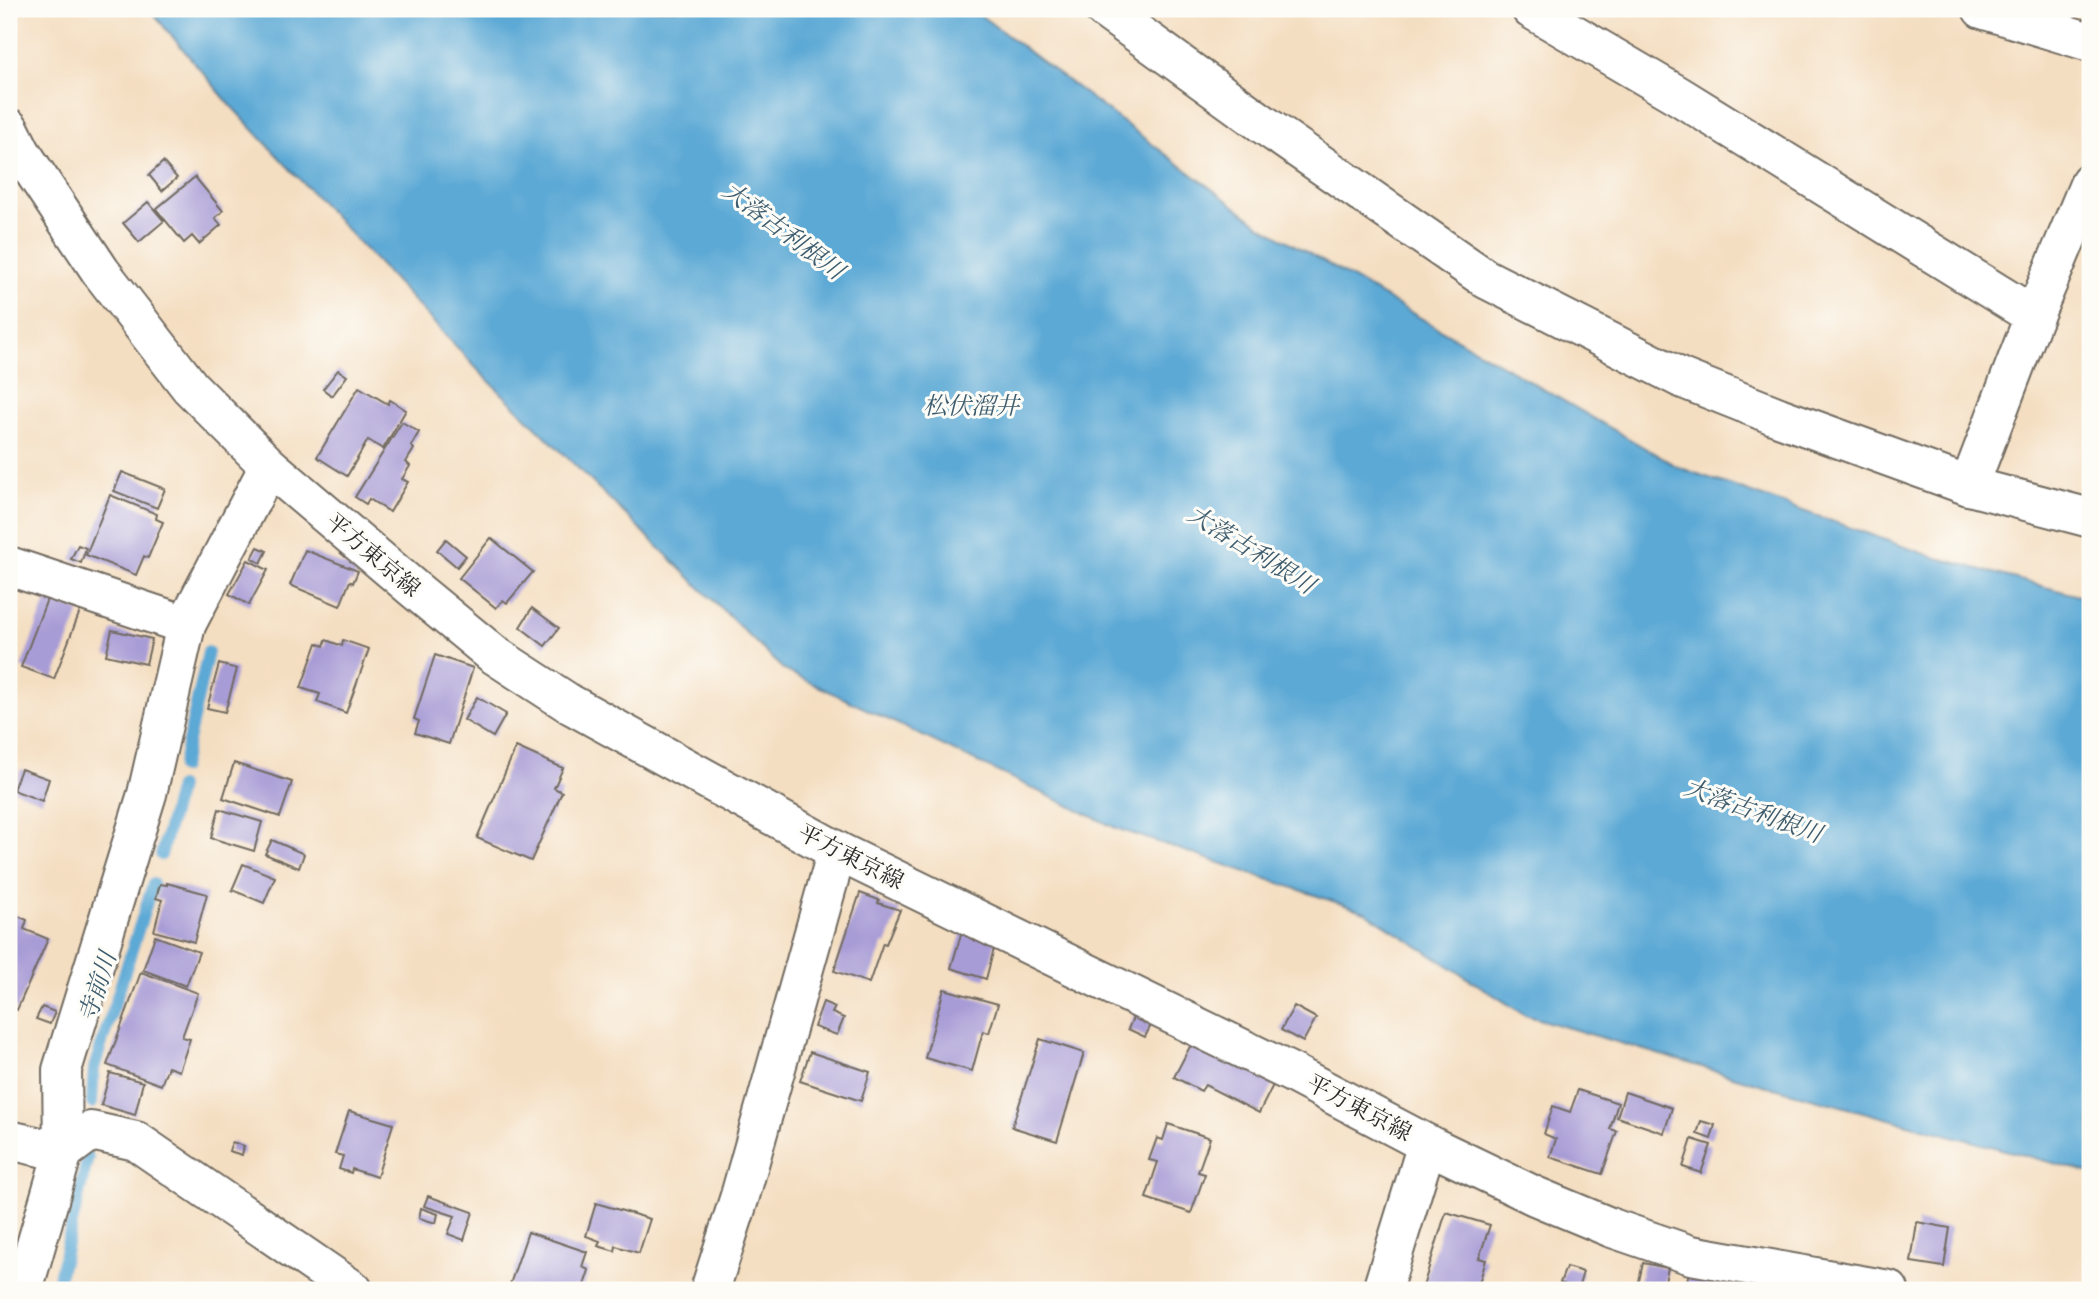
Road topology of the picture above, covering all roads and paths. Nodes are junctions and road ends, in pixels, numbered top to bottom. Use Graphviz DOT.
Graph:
graph roads {
  1 [pos="1104,9"];
  2 [pos="1531,9"];
  3 [pos="1982,9"];
  4 [pos="2090,42"];
  5 [pos="9,128"];
  6 [pos="2090,182"];
  7 [pos="2034,316"];
  8 [pos="269,466"];
  9 [pos="1969,486"];
  10 [pos="2090,519"];
  11 [pos="9,566"];
  12 [pos="186,625"];
  13 [pos="837,851"];
  14 [pos="9,1140"];
  15 [pos="1427,1144"];
  16 [pos="63,1152"];
  17 [pos="23,1290"];
  18 [pos="353,1290"];
  19 [pos="710,1290"];
  20 [pos="1382,1290"];
  21 [pos="1889,1290"];
  1 -- 9 [label="street"];
  2 -- 7 [label="street"];
  3 -- 4 [label="street"];
  5 -- 8 [label="street, 平方東京線"];
  6 -- 7 [label="street"];
  7 -- 9 [label="street"];
  8 -- 12 [label="street"];
  8 -- 13 [label="street, 平方東京線"];
  9 -- 10 [label="street"];
  11 -- 12 [label="street"];
  12 -- 16 [label="street"];
  13 -- 15 [label="street, 平方東京線"];
  13 -- 19 [label="street"];
  14 -- 16 [label="street"];
  15 -- 20 [label="street"];
  15 -- 21 [label="street, 平方東京線"];
  16 -- 17 [label="street"];
  16 -- 18 [label="street"];
}
